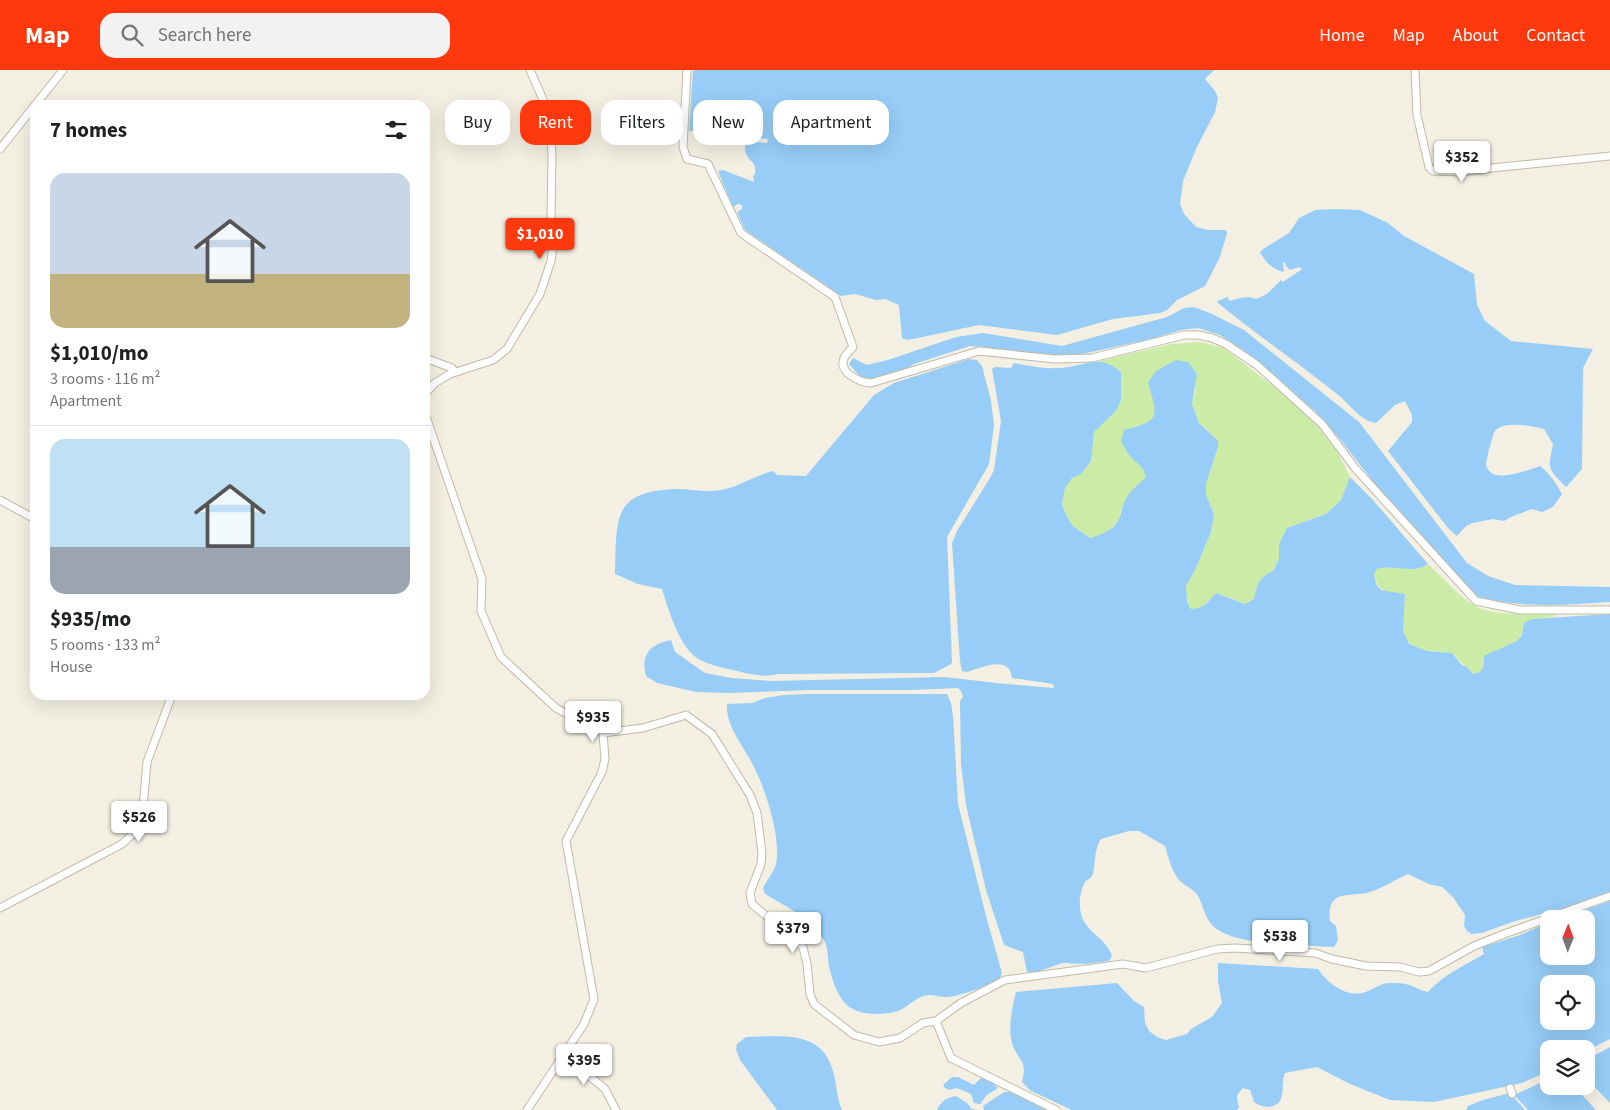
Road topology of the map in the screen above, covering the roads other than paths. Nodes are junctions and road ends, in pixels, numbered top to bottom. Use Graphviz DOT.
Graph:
graph roads {
  1 [pos="63,70"];
  2 [pos="530,70"];
  3 [pos="688,70"];
  4 [pos="1415,70"];
  5 [pos="39,100"];
  6 [pos="30,111"];
  7 [pos="0,149"];
  8 [pos="1610,156"];
  9 [pos="430,360"];
  10 [pos="454,372"];
  11 [pos="430,388"];
  12 [pos="430,428"];
  13 [pos="0,500"];
  14 [pos="30,516"];
  15 [pos="1610,610"];
  16 [pos="170,700"];
  17 [pos="603,733"];
  18 [pos="1610,896"];
  19 [pos="0,908"];
  20 [pos="936,1021"];
  21 [pos="563,1054"];
  22 [pos="527,1110"];
  23 [pos="616,1110"];
  24 [pos="1056,1110"];
  1 -- 5 [label="street"];
  2 -- 10 [label="street"];
  3 -- 15 [label="street"];
  4 -- 8 [label="street"];
  6 -- 7 [label="street"];
  9 -- 10 [label="street"];
  10 -- 11 [label="street"];
  12 -- 17 [label="street"];
  13 -- 14 [label="street"];
  16 -- 19 [label="street"];
  17 -- 20 [label="street"];
  17 -- 21 [label="street"];
  18 -- 20 [label="street"];
  20 -- 24 [label="street"];
  21 -- 22 [label="street"];
  21 -- 23 [label="street"];
}
